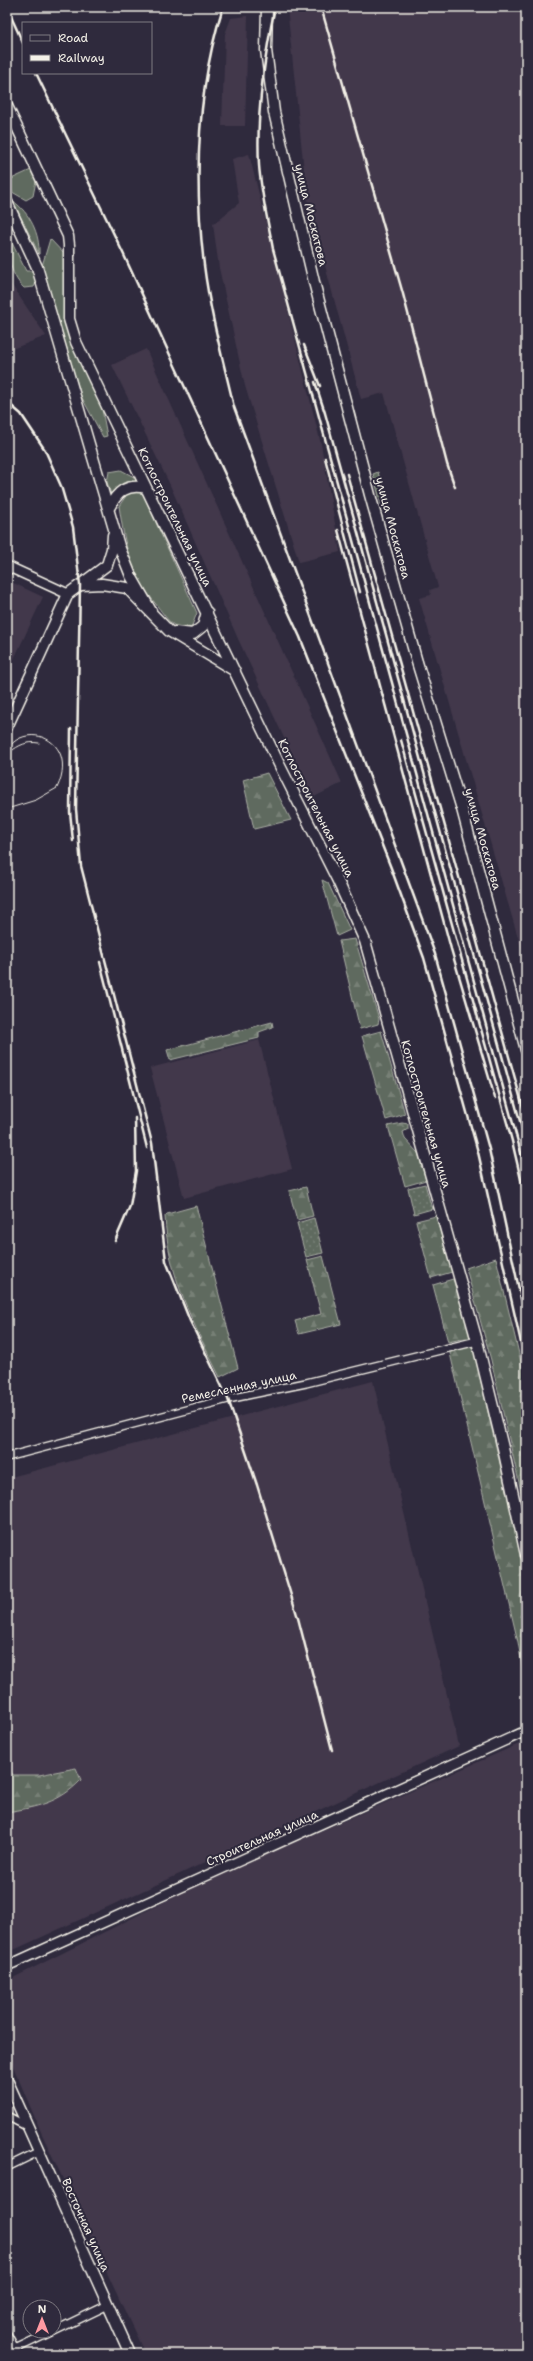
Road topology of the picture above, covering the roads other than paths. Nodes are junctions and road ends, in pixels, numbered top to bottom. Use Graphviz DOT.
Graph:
graph roads {
  1 [pos="267,7"];
  2 [pos="7,106"];
  3 [pos="7,202"];
  4 [pos="146,488"];
  5 [pos="109,508"];
  6 [pos="114,526"];
  7 [pos="7,566"];
  8 [pos="80,585"];
  9 [pos="68,594"];
  10 [pos="151,611"];
  11 [pos="207,612"];
  12 [pos="169,631"];
  13 [pos="235,671"];
  14 [pos="7,727"];
  15 [pos="526,1050"];
  16 [pos="477,1341"];
  17 [pos="7,1457"];
  18 [pos="526,1555"];
  19 [pos="526,1731"];
  20 [pos="7,1966"];
  21 [pos="7,2080"];
  22 [pos="7,2116"];
  23 [pos="28,2127"];
  24 [pos="40,2151"];
  25 [pos="7,2167"];
  26 [pos="108,2305"];
  27 [pos="62,2327"];
  28 [pos="7,2334"];
  29 [pos="39,2339"];
  30 [pos="16,2351"];
  31 [pos="7,2353"];
  32 [pos="130,2354"];
  1 -- 15 [label="main road, улица Москатова"];
  2 -- 4 [label="main road, Котлостроительная улица"];
  3 -- 5 [label="main road"];
  4 -- 5 [label="main road"];
  4 -- 11 [label="main road, Котлостроительная улица"];
  5 -- 6 [label="main road"];
  6 -- 8 [label="main road"];
  6 -- 10 [label="main road"];
  7 -- 9 [label="street"];
  8 -- 9 [label="main road"];
  8 -- 10 [label="main road"];
  9 -- 14 [label="main road"];
  10 -- 12 [label="main road"];
  11 -- 12 [label="main road"];
  11 -- 13 [label="main road, Котлостроительная улица"];
  12 -- 13 [label="main road"];
  13 -- 16 [label="main road, Котлостроительная улица"];
  16 -- 17 [label="street, Ремесленная улица"];
  16 -- 18 [label="main road, Котлостроительная улица"];
  19 -- 20 [label="street, Строительная улица"];
  21 -- 23 [label="main road, Восточная улица"];
  22 -- 23 [label="street"];
  23 -- 24 [label="main road, Восточная улица"];
  24 -- 25 [label="street"];
  24 -- 26 [label="main road, Восточная улица"];
  26 -- 27 [label="street"];
  26 -- 32 [label="main road, Восточная улица"];
  28 -- 30 [label="street"];
  29 -- 30 [label="street"];
  30 -- 31 [label="street"];
}
